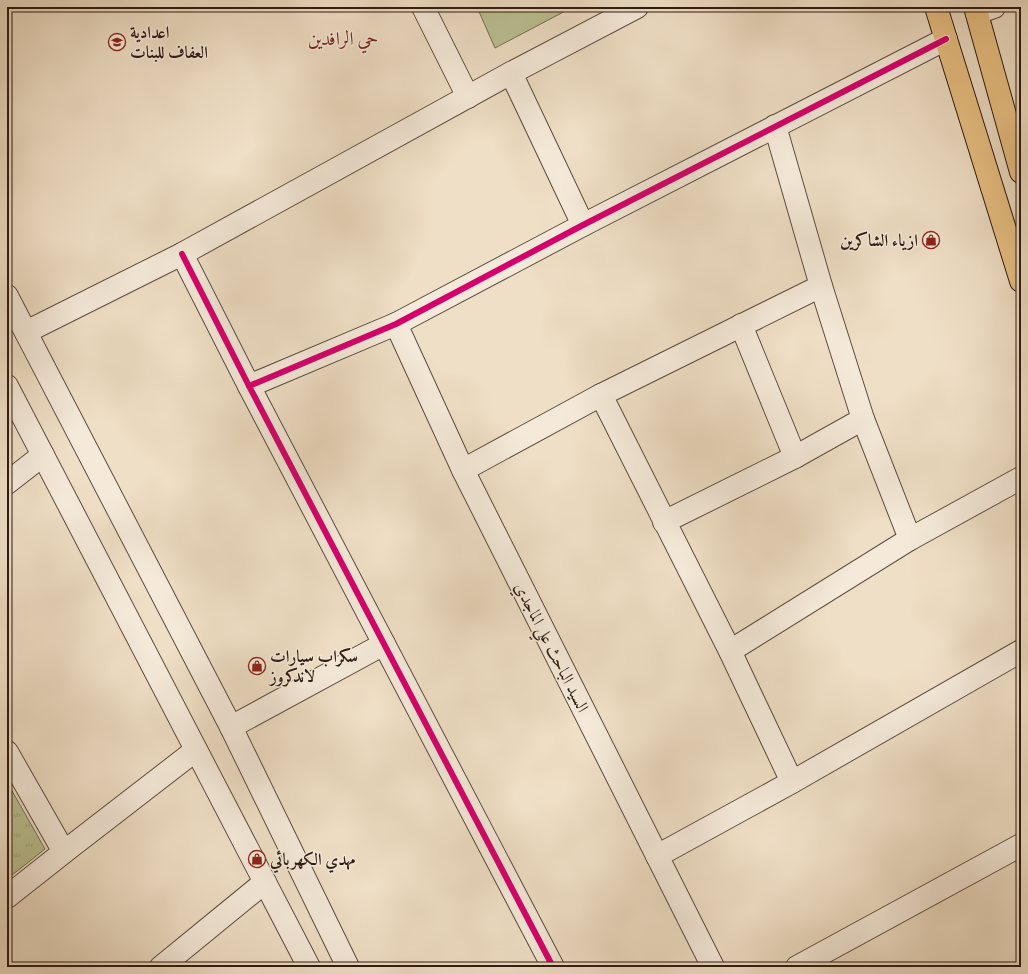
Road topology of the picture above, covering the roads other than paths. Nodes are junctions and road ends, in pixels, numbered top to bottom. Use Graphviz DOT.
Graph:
graph roads {
  1 [pos="423,7"];
  2 [pos="637,7"];
  3 [pos="936,7"];
  4 [pos="982,9"];
  5 [pos="946,39"];
  6 [pos="511,73"];
  7 [pos="468,97"];
  8 [pos="775,126"];
  9 [pos="1021,172"];
  10 [pos="583,225"];
  11 [pos="182,254"];
  12 [pos="1021,281"];
  13 [pos="821,286"];
  14 [pos="7,296"];
  15 [pos="396,324"];
  16 [pos="741,325"];
  17 [pos="26,332"];
  18 [pos="7,386"];
  19 [pos="249,386"];
  20 [pos="601,395"];
  21 [pos="863,418"];
  22 [pos="43,455"];
  23 [pos="794,457"];
  24 [pos="463,470"];
  25 [pos="1021,478"];
  26 [pos="7,483"];
  27 [pos="664,522"];
  28 [pos="910,540"];
  29 [pos="384,644"];
  30 [pos="730,651"];
  31 [pos="1021,651"];
  32 [pos="231,727"];
  33 [pos="196,750"];
  34 [pos="7,752"];
  35 [pos="792,782"];
  36 [pos="1021,845"];
  37 [pos="64,852"];
  38 [pos="657,856"];
  39 [pos="265,882"];
  40 [pos="7,897"];
  41 [pos="161,967"];
  42 [pos="309,967"];
  43 [pos="348,967"];
  44 [pos="553,967"];
  45 [pos="713,967"];
  46 [pos="797,967"];
  1 -- 7 [label="street"];
  2 -- 6 [label="street"];
  3 -- 5 [label="main road"];
  4 -- 9 [label="main road"];
  5 -- 8 [label="street"];
  5 -- 12 [label="main road"];
  6 -- 7 [label="street"];
  6 -- 10 [label="street"];
  7 -- 11 [label="street"];
  8 -- 10 [label="street"];
  8 -- 13 [label="street"];
  10 -- 15 [label="street"];
  11 -- 17 [label="street"];
  11 -- 19 [label="street"];
  13 -- 16 [label="street"];
  13 -- 21 [label="street"];
  14 -- 17 [label="street"];
  15 -- 19 [label="street"];
  15 -- 24 [label="street, السيد الباحث علي الماجدي"];
  16 -- 20 [label="street"];
  16 -- 23 [label="street"];
  17 -- 32 [label="street"];
  18 -- 22 [label="street"];
  19 -- 29 [label="street"];
  20 -- 24 [label="street"];
  20 -- 27 [label="street"];
  21 -- 23 [label="street"];
  21 -- 28 [label="street"];
  22 -- 26 [label="street"];
  22 -- 33 [label="street"];
  23 -- 27 [label="street"];
  24 -- 38 [label="street, السيد الباحث علي الماجدي"];
  25 -- 28 [label="street"];
  27 -- 30 [label="street"];
  28 -- 30 [label="street"];
  29 -- 32 [label="street"];
  29 -- 44 [label="street"];
  30 -- 35 [label="street"];
  31 -- 35 [label="street"];
  32 -- 43 [label="street"];
  33 -- 37 [label="street"];
  33 -- 39 [label="street"];
  34 -- 37 [label="street"];
  35 -- 38 [label="street"];
  36 -- 46 [label="street"];
  37 -- 40 [label="street"];
  38 -- 45 [label="street, السيد الباحث علي الماجدي"];
  39 -- 41 [label="street"];
  39 -- 42 [label="street"];
}
